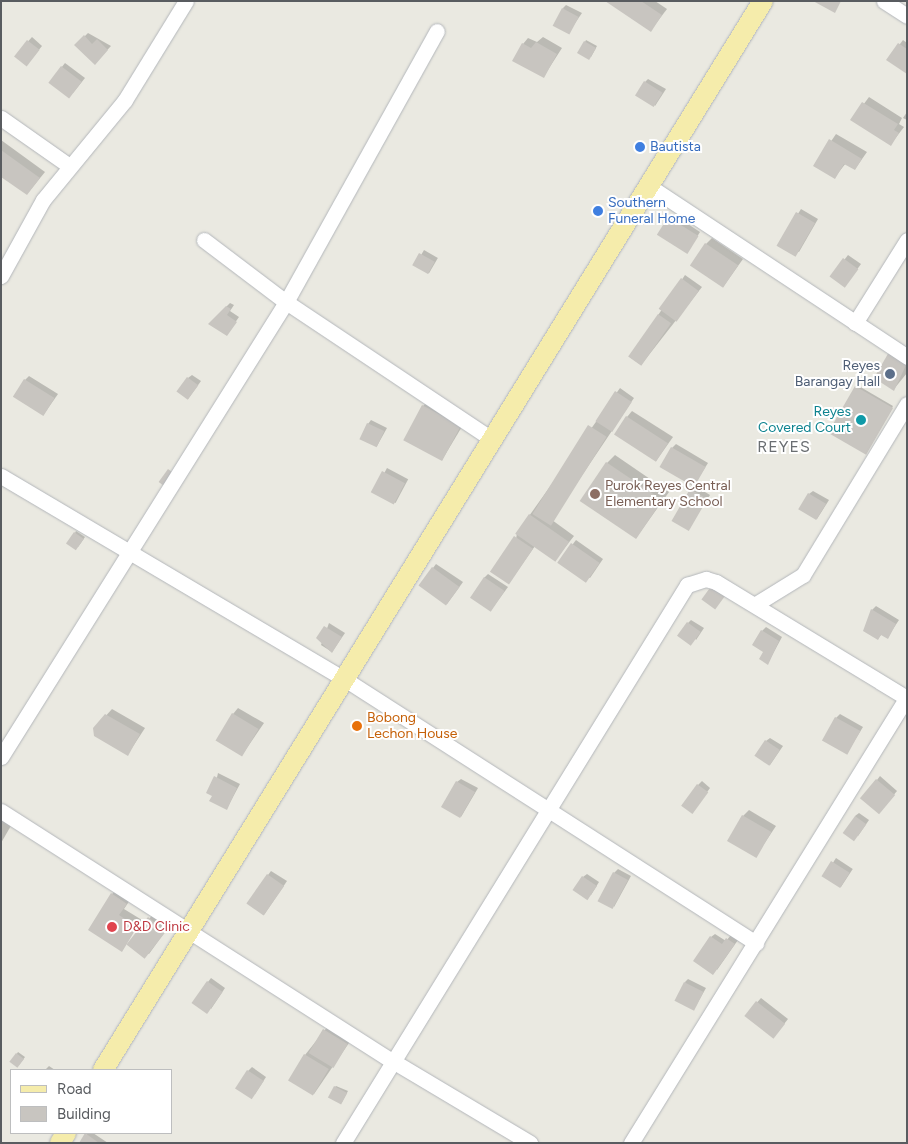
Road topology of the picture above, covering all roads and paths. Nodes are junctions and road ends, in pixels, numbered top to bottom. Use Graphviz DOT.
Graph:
graph roads {
  1 [pos="186,1"];
  2 [pos="763,1"];
  3 [pos="884,1"];
  4 [pos="907,16"];
  5 [pos="437,31"];
  6 [pos="1,118"];
  7 [pos="68,165"];
  8 [pos="649,186"];
  9 [pos="204,240"];
  10 [pos="907,240"];
  11 [pos="1,276"];
  12 [pos="286,302"];
  13 [pos="855,323"];
  14 [pos="907,357"];
  15 [pos="907,404"];
  16 [pos="493,440"];
  17 [pos="1,476"];
  18 [pos="130,552"];
  19 [pos="756,604"];
  20 [pos="343,678"];
  21 [pos="907,697"];
  22 [pos="1,757"];
  23 [pos="547,809"];
  24 [pos="1,811"];
  25 [pos="186,929"];
  26 [pos="756,943"];
  27 [pos="392,1060"];
  28 [pos="104,1069"];
  29 [pos="343,1143"];
  30 [pos="530,1143"];
  31 [pos="632,1143"];
  1 -- 7 [label="street"];
  2 -- 8 [label="main road"];
  3 -- 4 [label="street"];
  5 -- 12 [label="street"];
  6 -- 7 [label="street"];
  7 -- 11 [label="street"];
  8 -- 13 [label="street"];
  8 -- 16 [label="main road"];
  9 -- 12 [label="street"];
  10 -- 13 [label="street"];
  12 -- 16 [label="street"];
  12 -- 18 [label="street"];
  13 -- 14 [label="street"];
  15 -- 19 [label="street"];
  16 -- 20 [label="main road"];
  17 -- 18 [label="street"];
  18 -- 20 [label="street"];
  18 -- 22 [label="street"];
  19 -- 21 [label="street"];
  19 -- 23 [label="street"];
  20 -- 23 [label="street"];
  20 -- 25 [label="main road"];
  21 -- 26 [label="street"];
  23 -- 26 [label="street"];
  23 -- 27 [label="street"];
  24 -- 25 [label="street"];
  25 -- 27 [label="street"];
  25 -- 28 [label="main road"];
  26 -- 31 [label="street"];
  27 -- 29 [label="street"];
  27 -- 30 [label="street"];
}
